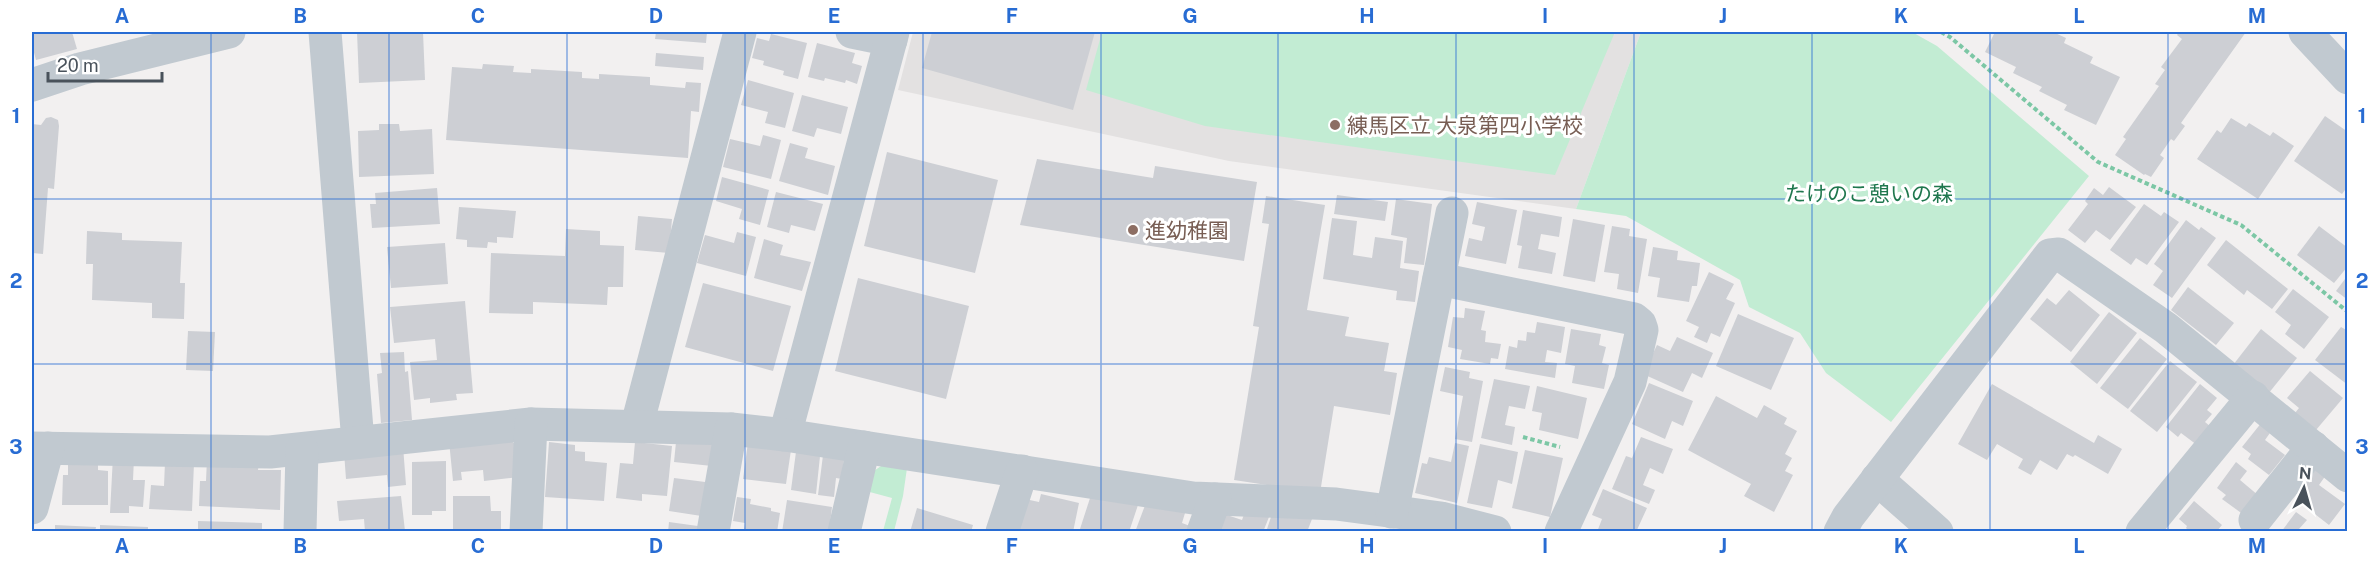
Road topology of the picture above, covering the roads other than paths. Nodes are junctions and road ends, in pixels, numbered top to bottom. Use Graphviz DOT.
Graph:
graph roads {
  1 [pos="229,32"];
  2 [pos="326,32"];
  3 [pos="740,32"];
  4 [pos="852,32"];
  5 [pos="2305,32"];
  6 [pos="892,36"];
  7 [pos="2348,78"];
  8 [pos="32,85"];
  9 [pos="1452,213"];
  10 [pos="1439,279"];
  11 [pos="2253,397"];
  12 [pos="531,424"];
  13 [pos="637,425"];
  14 [pos="731,429"];
  15 [pos="785,435"];
  16 [pos="358,442"];
  17 [pos="864,447"];
  18 [pos="2313,447"];
  19 [pos="40,448"];
  20 [pos="302,450"];
  21 [pos="1022,471"];
  22 [pos="2348,476"];
  23 [pos="1877,479"];
  24 [pos="1215,499"];
  25 [pos="32,508"];
  26 [pos="1392,512"];
  27 [pos="1331,518"];
  28 [pos="2255,520"];
  29 [pos="300,531"];
  30 [pos="526,531"];
  31 [pos="713,531"];
  32 [pos="844,531"];
  33 [pos="1002,531"];
  34 [pos="1203,531"];
  35 [pos="1495,531"];
  36 [pos="1561,531"];
  37 [pos="1840,531"];
  38 [pos="1937,531"];
  39 [pos="2142,531"];
  1 -- 8 [label="street"];
  2 -- 16 [label="street"];
  3 -- 13 [label="street"];
  4 -- 6 [label="street"];
  5 -- 7 [label="street"];
  6 -- 15 [label="street"];
  9 -- 10 [label="street"];
  10 -- 26 [label="street"];
  10 -- 36 [label="street"];
  11 -- 18 [label="street"];
  11 -- 23 [label="street"];
  11 -- 39 [label="street"];
  12 -- 13 [label="street"];
  12 -- 16 [label="street"];
  12 -- 30 [label="street"];
  13 -- 14 [label="street"];
  14 -- 15 [label="street"];
  14 -- 31 [label="street"];
  15 -- 17 [label="street"];
  16 -- 20 [label="street"];
  17 -- 21 [label="street"];
  17 -- 32 [label="street"];
  18 -- 22 [label="street"];
  18 -- 28 [label="street"];
  19 -- 20 [label="street"];
  19 -- 25 [label="street"];
  20 -- 29 [label="street"];
  21 -- 24 [label="street"];
  21 -- 33 [label="street"];
  23 -- 37 [label="street"];
  23 -- 38 [label="street"];
  24 -- 27 [label="street"];
  24 -- 34 [label="street"];
  26 -- 27 [label="street"];
  26 -- 35 [label="street"];
}
